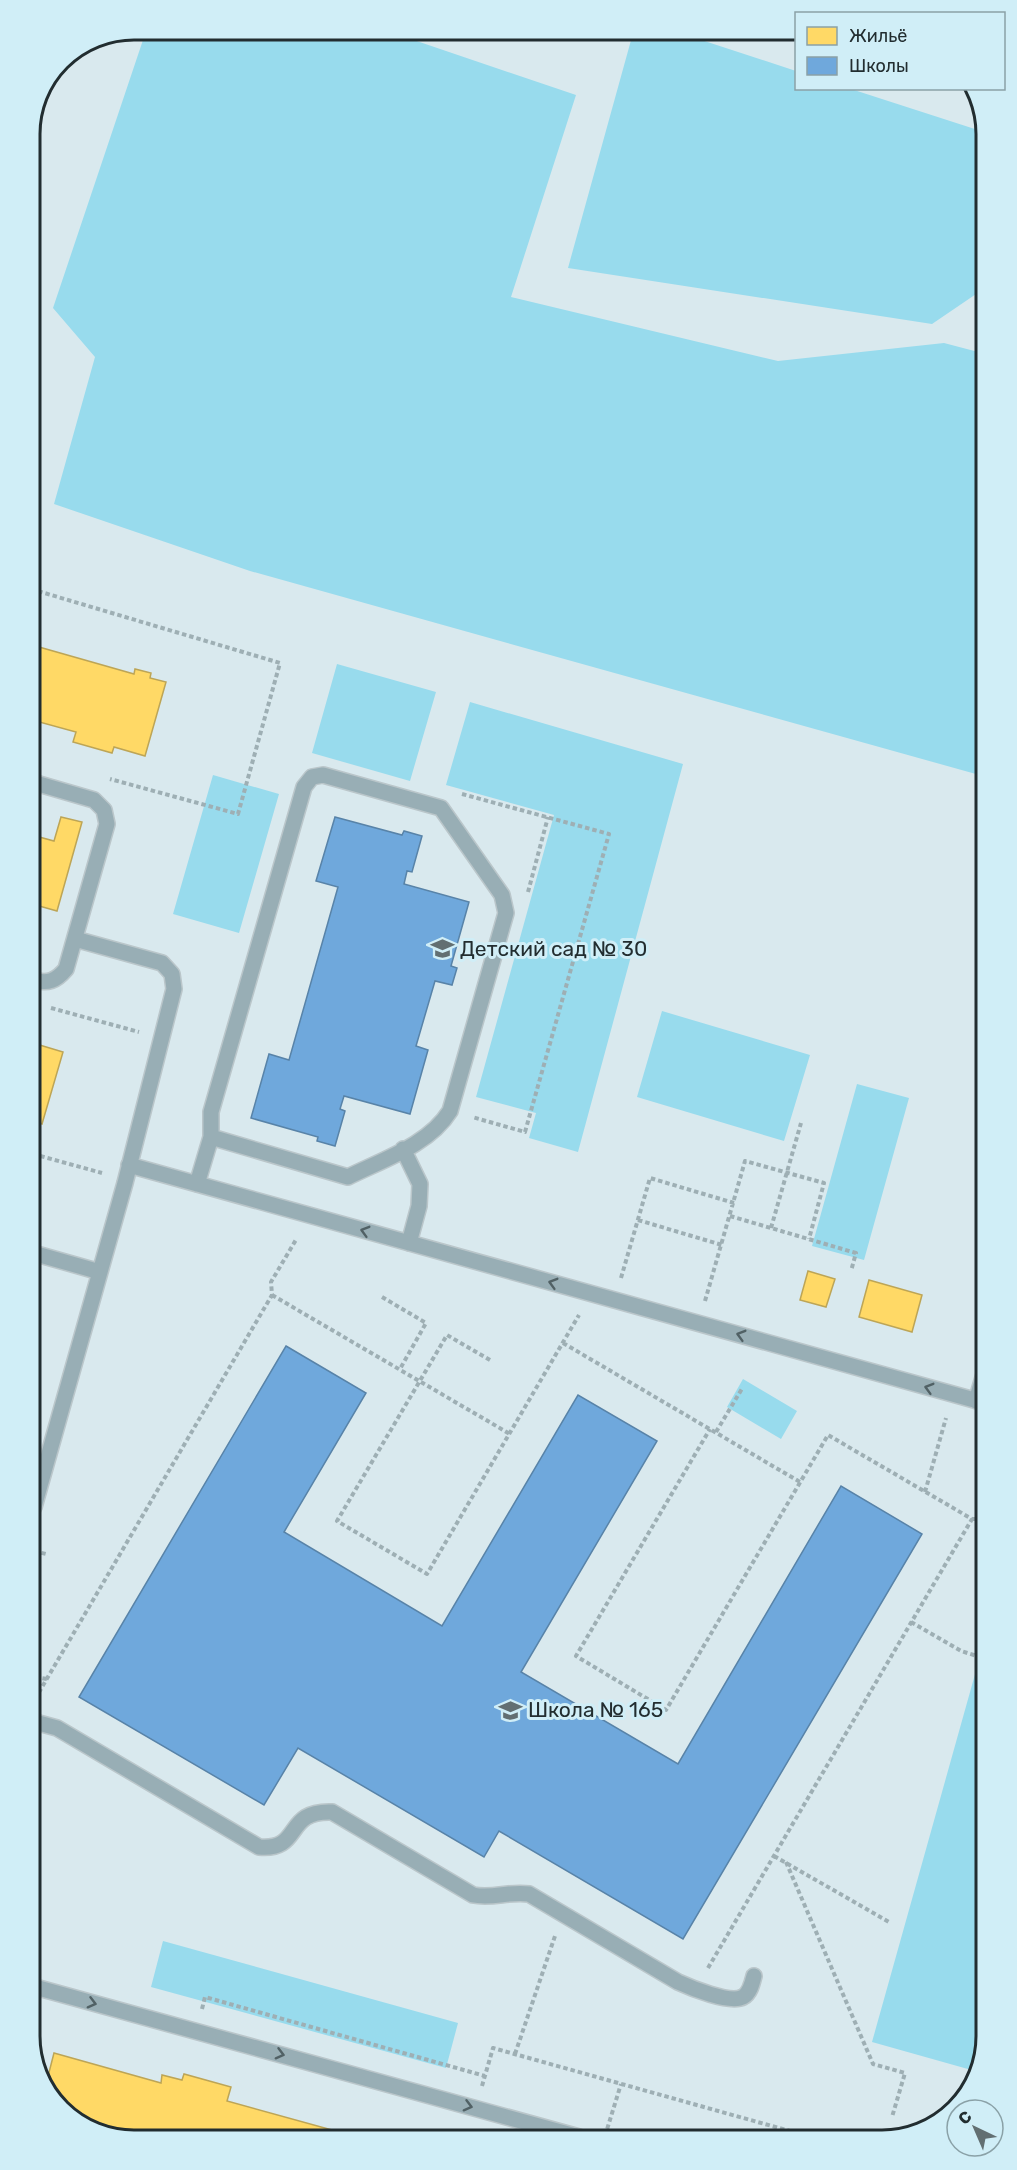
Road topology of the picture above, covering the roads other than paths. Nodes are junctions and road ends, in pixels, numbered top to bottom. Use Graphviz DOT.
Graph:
graph roads {
  1 [pos="41,785"];
  2 [pos="75,939"];
  3 [pos="41,982"];
  4 [pos="211,1137"];
  5 [pos="403,1149"];
  6 [pos="129,1165"];
  7 [pos="197,1184"];
  8 [pos="409,1243"];
  9 [pos="40,1255"];
  10 [pos="100,1272"];
  11 [pos="976,1401"];
  12 [pos="40,1485"];
  13 [pos="40,1723"];
  14 [pos="754,1976"];
  15 [pos="40,1989"];
  16 [pos="528,2130"];
  1 -- 2 [label="lane"];
  2 -- 3 [label="lane"];
  2 -- 6 [label="lane"];
  4 -- 5 [label="lane"];
  4 -- 5 [label="lane"];
  4 -- 7 [label="lane"];
  5 -- 8 [label="lane"];
  6 -- 7 [label="lane"];
  6 -- 10 [label="lane"];
  8 -- 7 [label="lane, one-way"];
  11 -- 8 [label="lane, one-way"];
  9 -- 10 [label="lane"];
  10 -- 12 [label="lane"];
  13 -- 14 [label="lane"];
  15 -- 16 [label="lane, one-way"];
}
